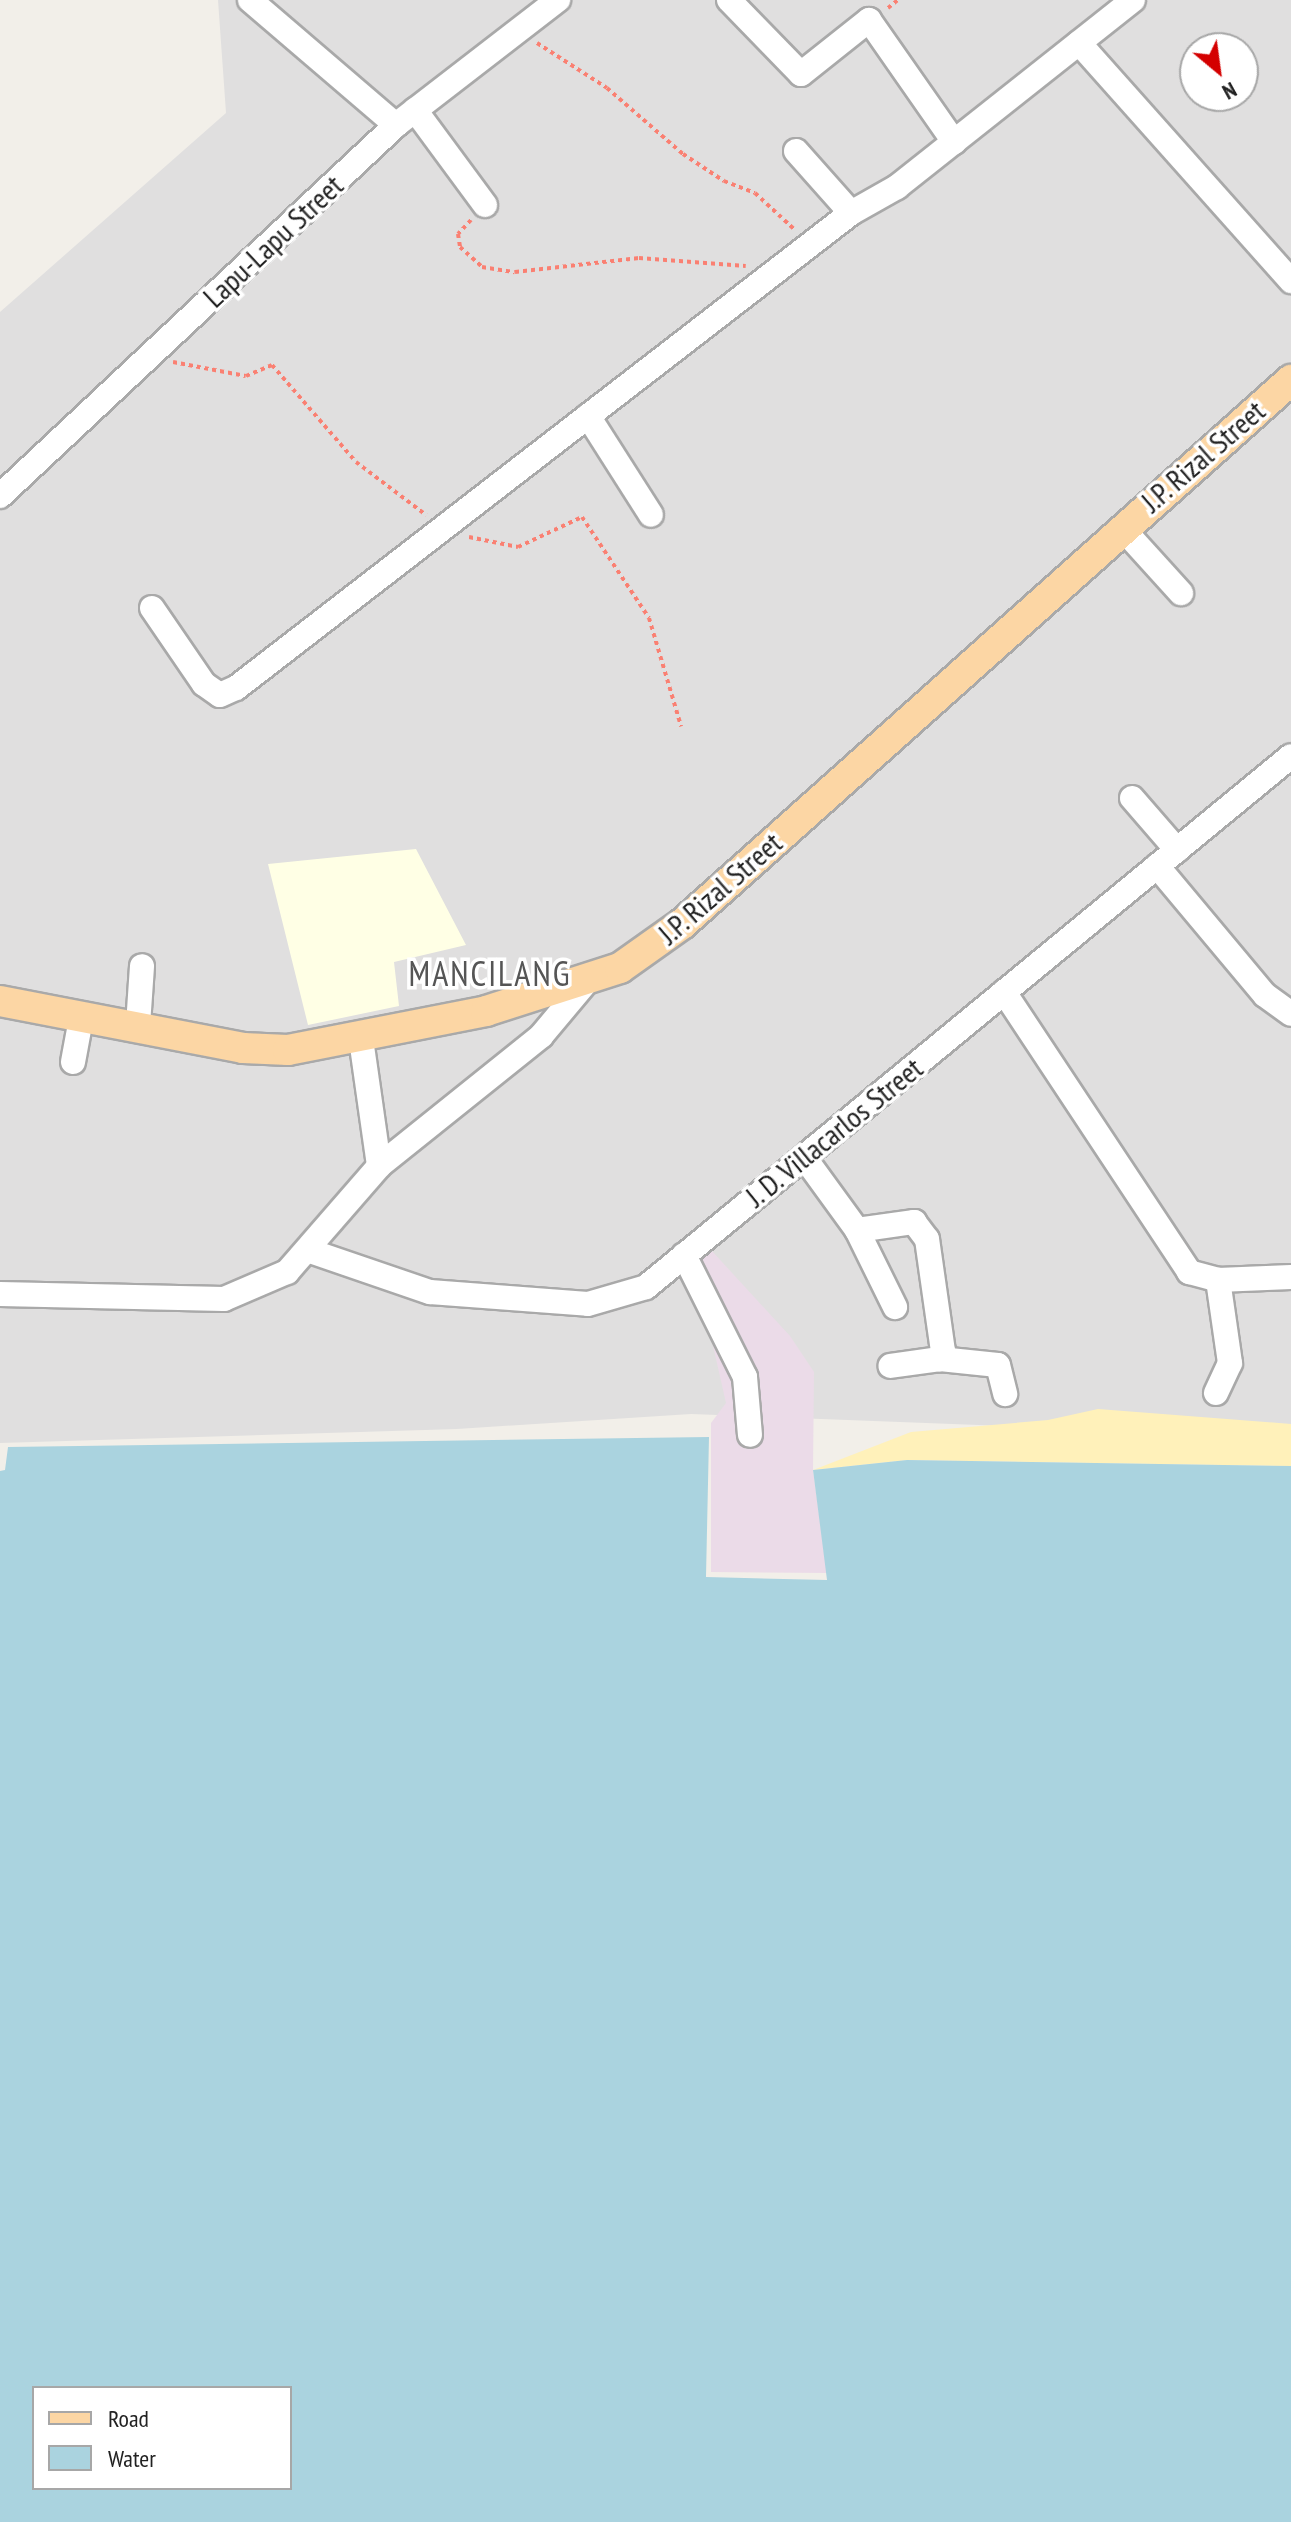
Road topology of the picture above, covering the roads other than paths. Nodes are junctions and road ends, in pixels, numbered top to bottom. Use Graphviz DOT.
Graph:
graph roads {
  1 [pos="250,0"];
  2 [pos="558,0"];
  3 [pos="729,0"];
  4 [pos="1133,0"];
  5 [pos="1079,43"];
  6 [pos="406,118"];
  7 [pos="954,142"];
  8 [pos="796,151"];
  9 [pos="485,205"];
  10 [pos="851,213"];
  11 [pos="1291,281"];
  12 [pos="1291,380"];
  13 [pos="588,416"];
  14 [pos="0,496"];
  15 [pos="651,515"];
  16 [pos="1122,528"];
  17 [pos="1181,593"];
  18 [pos="152,608"];
  19 [pos="1291,756"];
  20 [pos="1132,798"];
  21 [pos="1177,850"];
  22 [pos="1157,866"];
  23 [pos="142,966"];
  24 [pos="588,980"];
  25 [pos="1004,992"];
  26 [pos="0,1001"];
  27 [pos="1291,1014"];
  28 [pos="81,1019"];
  29 [pos="138,1025"];
  30 [pos="361,1039"];
  31 [pos="73,1062"];
  32 [pos="804,1157"];
  33 [pos="379,1166"];
  34 [pos="857,1230"];
  35 [pos="307,1250"];
  36 [pos="684,1255"];
  37 [pos="1291,1277"];
  38 [pos="1218,1280"];
  39 [pos="0,1294"];
  40 [pos="895,1307"];
  41 [pos="940,1359"];
  42 [pos="890,1366"];
  43 [pos="1216,1393"];
  44 [pos="1005,1394"];
  45 [pos="750,1435"];
  1 -- 6 [label="street"];
  2 -- 6 [label="street, Lapu-Lapu Street"];
  3 -- 7 [label="street"];
  4 -- 5 [label="street"];
  5 -- 7 [label="street"];
  5 -- 11 [label="street"];
  6 -- 9 [label="street"];
  6 -- 14 [label="street, Lapu-Lapu Street"];
  7 -- 10 [label="street"];
  8 -- 10 [label="street"];
  10 -- 13 [label="street"];
  12 -- 16 [label="main road, J.P. Rizal Street"];
  13 -- 15 [label="street"];
  13 -- 18 [label="street"];
  16 -- 17 [label="street"];
  16 -- 24 [label="main road, J.P. Rizal Street"];
  19 -- 21 [label="street, J. D. Villacarlos Street"];
  20 -- 21 [label="street"];
  21 -- 22 [label="street, J. D. Villacarlos Street"];
  22 -- 25 [label="street, J. D. Villacarlos Street"];
  22 -- 27 [label="street"];
  23 -- 29 [label="street"];
  24 -- 30 [label="main road, J.P. Rizal Street"];
  24 -- 33 [label="street"];
  25 -- 32 [label="street, J. D. Villacarlos Street"];
  25 -- 38 [label="street"];
  26 -- 28 [label="main road, J.P. Rizal Street"];
  28 -- 29 [label="main road, J.P. Rizal Street"];
  28 -- 31 [label="street"];
  29 -- 30 [label="main road, J.P. Rizal Street"];
  30 -- 33 [label="street"];
  32 -- 34 [label="street"];
  32 -- 36 [label="street, J. D. Villacarlos Street"];
  33 -- 35 [label="street"];
  34 -- 40 [label="street"];
  34 -- 41 [label="street"];
  35 -- 36 [label="street, J. D. Villacarlos Street"];
  35 -- 39 [label="street"];
  36 -- 45 [label="street"];
  37 -- 38 [label="street"];
  38 -- 43 [label="street"];
  41 -- 42 [label="street"];
  41 -- 44 [label="street"];
}
